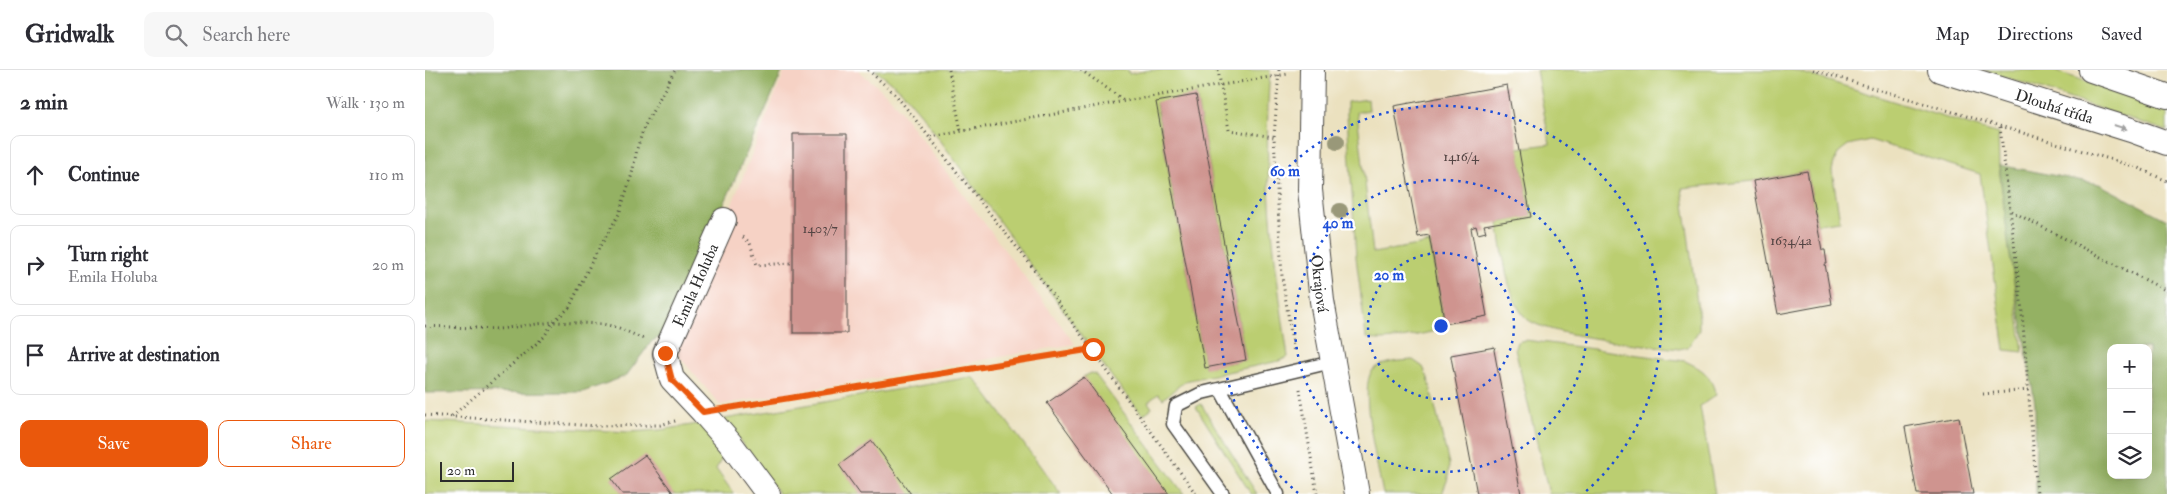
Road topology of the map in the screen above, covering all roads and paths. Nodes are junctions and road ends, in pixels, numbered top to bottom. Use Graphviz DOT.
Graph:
graph roads {
  1 [pos="675,70"];
  2 [pos="868,70"];
  3 [pos="949,70"];
  4 [pos="1081,70"];
  5 [pos="1218,70"];
  6 [pos="1279,70"];
  7 [pos="1813,70"];
  8 [pos="1940,70"];
  9 [pos="2091,70"];
  10 [pos="1303,72"];
  11 [pos="1221,85"];
  12 [pos="2167,96"];
  13 [pos="1125,101"];
  14 [pos="2000,127"];
  15 [pos="961,131"];
  16 [pos="931,137"];
  17 [pos="1274,137"];
  18 [pos="2167,143"];
  19 [pos="2167,181"];
  20 [pos="2011,210"];
  21 [pos="724,220"];
  22 [pos="792,264"];
  23 [pos="2167,291"];
  24 [pos="553,322"];
  25 [pos="425,326"];
  26 [pos="1093,349"];
  27 [pos="665,353"];
  28 [pos="1332,362"];
  29 [pos="1297,370"];
  30 [pos="1221,389"];
  31 [pos="2029,390"];
  32 [pos="1983,394"];
  33 [pos="703,412"];
  34 [pos="425,415"];
  35 [pos="453,416"];
  36 [pos="768,494"];
  37 [pos="1196,494"];
  38 [pos="1223,494"];
  39 [pos="1278,494"];
  40 [pos="1317,494"];
  41 [pos="1357,494"];
  42 [pos="2037,494"];
  1 -- 24 [label="path"];
  2 -- 16 [label="path"];
  3 -- 15 [label="path"];
  4 -- 13 [label="path"];
  5 -- 11 [label="path"];
  6 -- 17 [label="path"];
  7 -- 14 [label="path"];
  8 -- 18 [label="street, Dlouhá třída, one-way"];
  9 -- 12 [label="street"];
  10 -- 11 [label="path"];
  10 -- 28 [label="street, Okrajová"];
  11 -- 13 [label="path"];
  11 -- 17 [label="path"];
  13 -- 15 [label="path"];
  14 -- 19 [label="path"];
  14 -- 20 [label="path"];
  15 -- 16 [label="path"];
  16 -- 26 [label="path"];
  17 -- 29 [label="path"];
  20 -- 23 [label="path"];
  20 -- 31 [label="path"];
  21 -- 22 [label="path"];
  21 -- 27 [label="street, Emila Holuba"];
  24 -- 25 [label="path"];
  24 -- 27 [label="path"];
  24 -- 35 [label="path"];
  26 -- 33 [label="path"];
  26 -- 37 [label="path"];
  27 -- 33 [label="street"];
  28 -- 29 [label="lane"];
  28 -- 41 [label="street, Okrajová"];
  29 -- 30 [label="lane"];
  29 -- 40 [label="path"];
  30 -- 38 [label="lane"];
  30 -- 39 [label="lane"];
  31 -- 32 [label="path"];
  31 -- 42 [label="path"];
  33 -- 35 [label="path"];
  33 -- 36 [label="street"];
  34 -- 35 [label="path"];
}
